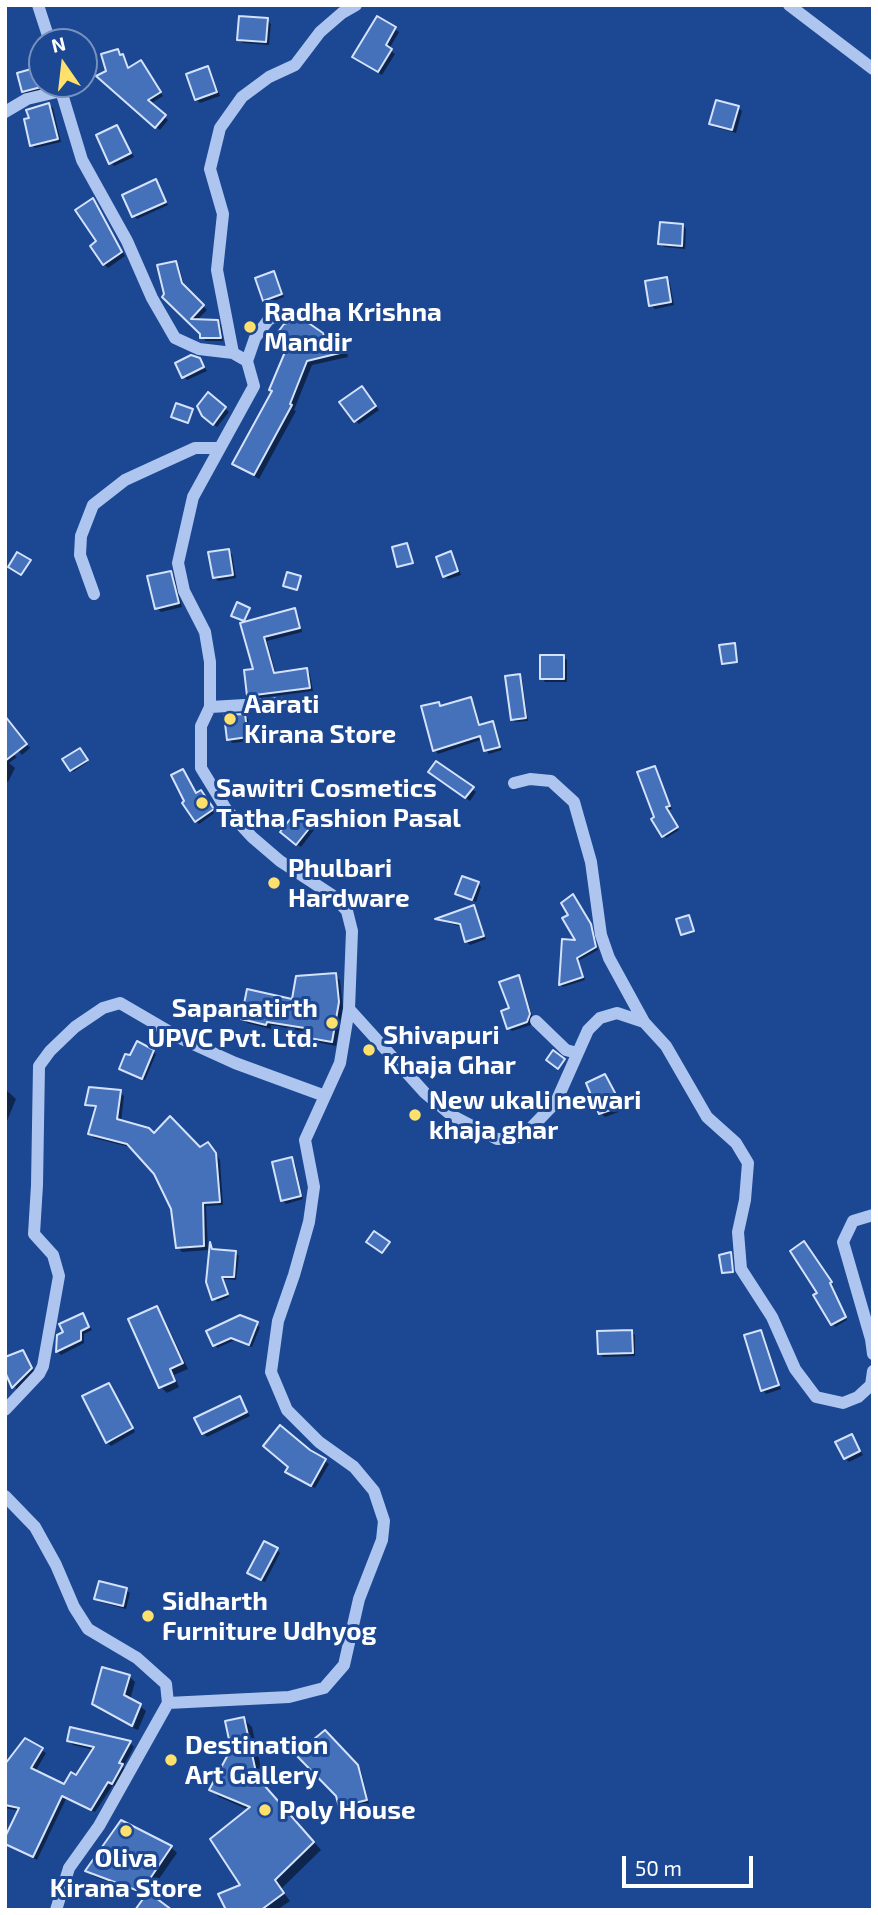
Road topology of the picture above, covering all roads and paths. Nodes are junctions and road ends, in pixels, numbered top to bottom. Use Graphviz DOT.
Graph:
graph roads {
  1 [pos="38,5"];
  2 [pos="356,5"];
  3 [pos="789,5"];
  4 [pos="45,28"];
  5 [pos="873,69"];
  6 [pos="30,98"];
  7 [pos="63,98"];
  8 [pos="5,112"];
  9 [pos="288,314"];
  10 [pos="233,353"];
  11 [pos="247,362"];
  12 [pos="220,448"];
  13 [pos="94,594"];
  14 [pos="280,703"];
  15 [pos="210,707"];
  16 [pos="514,783"];
  17 [pos="349,1009"];
  18 [pos="536,1021"];
  19 [pos="644,1022"];
  20 [pos="577,1053"];
  21 [pos="325,1096"];
  22 [pos="873,1215"];
  23 [pos="873,1354"];
  24 [pos="873,1371"];
  25 [pos="5,1410"];
  26 [pos="5,1496"];
  27 [pos="168,1703"];
  28 [pos="56,1910"];
  1 -- 4 [label="street"];
  2 -- 10 [label="street"];
  3 -- 5 [label="street"];
  6 -- 8 [label="street"];
  7 -- 10 [label="street"];
  9 -- 11 [label="street"];
  10 -- 11 [label="street"];
  11 -- 12 [label="street"];
  12 -- 13 [label="street"];
  12 -- 15 [label="street"];
  14 -- 15 [label="street"];
  15 -- 17 [label="street"];
  16 -- 19 [label="street"];
  17 -- 20 [label="street"];
  17 -- 21 [label="street"];
  18 -- 20 [label="street"];
  19 -- 20 [label="street"];
  19 -- 24 [label="street"];
  21 -- 25 [label="street"];
  21 -- 27 [label="street"];
  22 -- 23 [label="street"];
  26 -- 27 [label="street"];
  27 -- 28 [label="street"];
}
